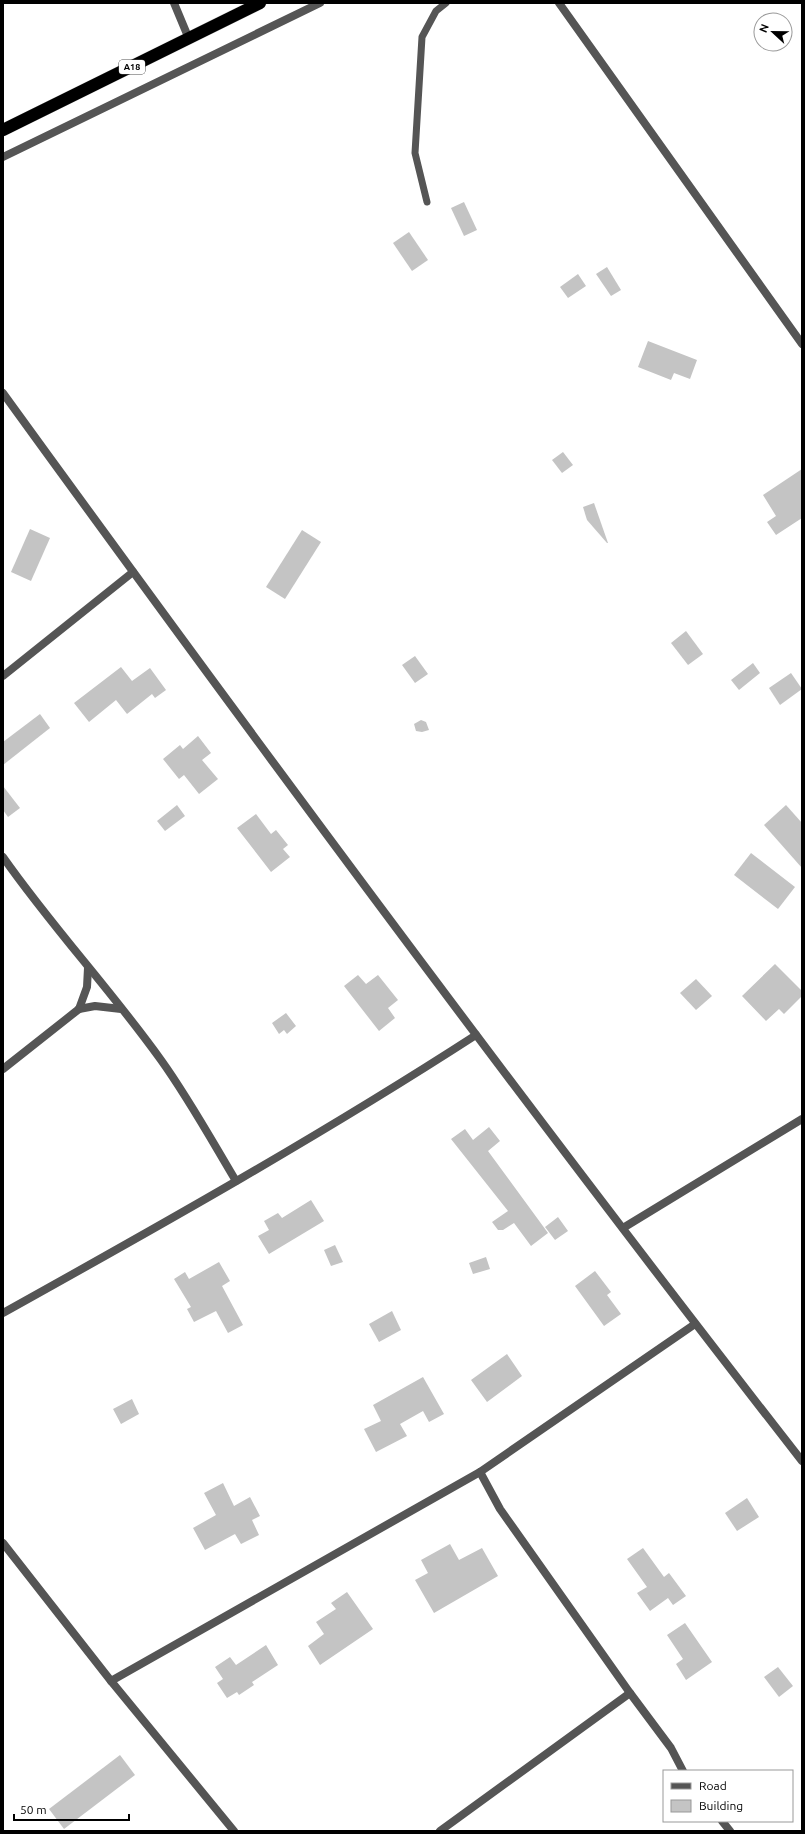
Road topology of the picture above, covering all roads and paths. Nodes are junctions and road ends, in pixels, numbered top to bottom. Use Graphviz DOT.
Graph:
graph roads {
  1 [pos="174,3"];
  2 [pos="260,3"];
  3 [pos="320,3"];
  4 [pos="446,3"];
  5 [pos="559,3"];
  6 [pos="189,39"];
  7 [pos="3,130"];
  8 [pos="3,157"];
  9 [pos="427,202"];
  10 [pos="802,344"];
  11 [pos="3,394"];
  12 [pos="133,572"];
  13 [pos="3,676"];
  14 [pos="3,857"];
  15 [pos="88,968"];
  16 [pos="79,1009"];
  17 [pos="121,1009"];
  18 [pos="476,1034"];
  19 [pos="3,1069"];
  20 [pos="802,1119"];
  21 [pos="236,1181"];
  22 [pos="623,1228"];
  23 [pos="3,1313"];
  24 [pos="695,1324"];
  25 [pos="802,1461"];
  26 [pos="480,1472"];
  27 [pos="3,1543"];
  28 [pos="111,1681"];
  29 [pos="630,1693"];
  30 [pos="682,1770"];
  31 [pos="723,1822"];
  32 [pos="234,1831"];
  33 [pos="440,1831"];
  34 [pos="730,1831"];
  1 -- 6 [label="street"];
  2 -- 6 [label="highway, A18"];
  3 -- 8 [label="street"];
  4 -- 9 [label="lane"];
  5 -- 10 [label="street"];
  6 -- 7 [label="highway, A18"];
  11 -- 12 [label="street"];
  12 -- 13 [label="street"];
  12 -- 18 [label="street"];
  14 -- 15 [label="street"];
  15 -- 16 [label="street"];
  15 -- 17 [label="street"];
  16 -- 17 [label="street"];
  16 -- 19 [label="street"];
  17 -- 21 [label="street"];
  18 -- 21 [label="street"];
  18 -- 22 [label="street"];
  20 -- 22 [label="street"];
  21 -- 23 [label="street"];
  22 -- 24 [label="street"];
  24 -- 25 [label="street"];
  24 -- 26 [label="street"];
  26 -- 28 [label="street"];
  26 -- 29 [label="street"];
  27 -- 28 [label="street"];
  28 -- 32 [label="street"];
  29 -- 30 [label="street"];
  29 -- 33 [label="street"];
  31 -- 34 [label="street"];
}
